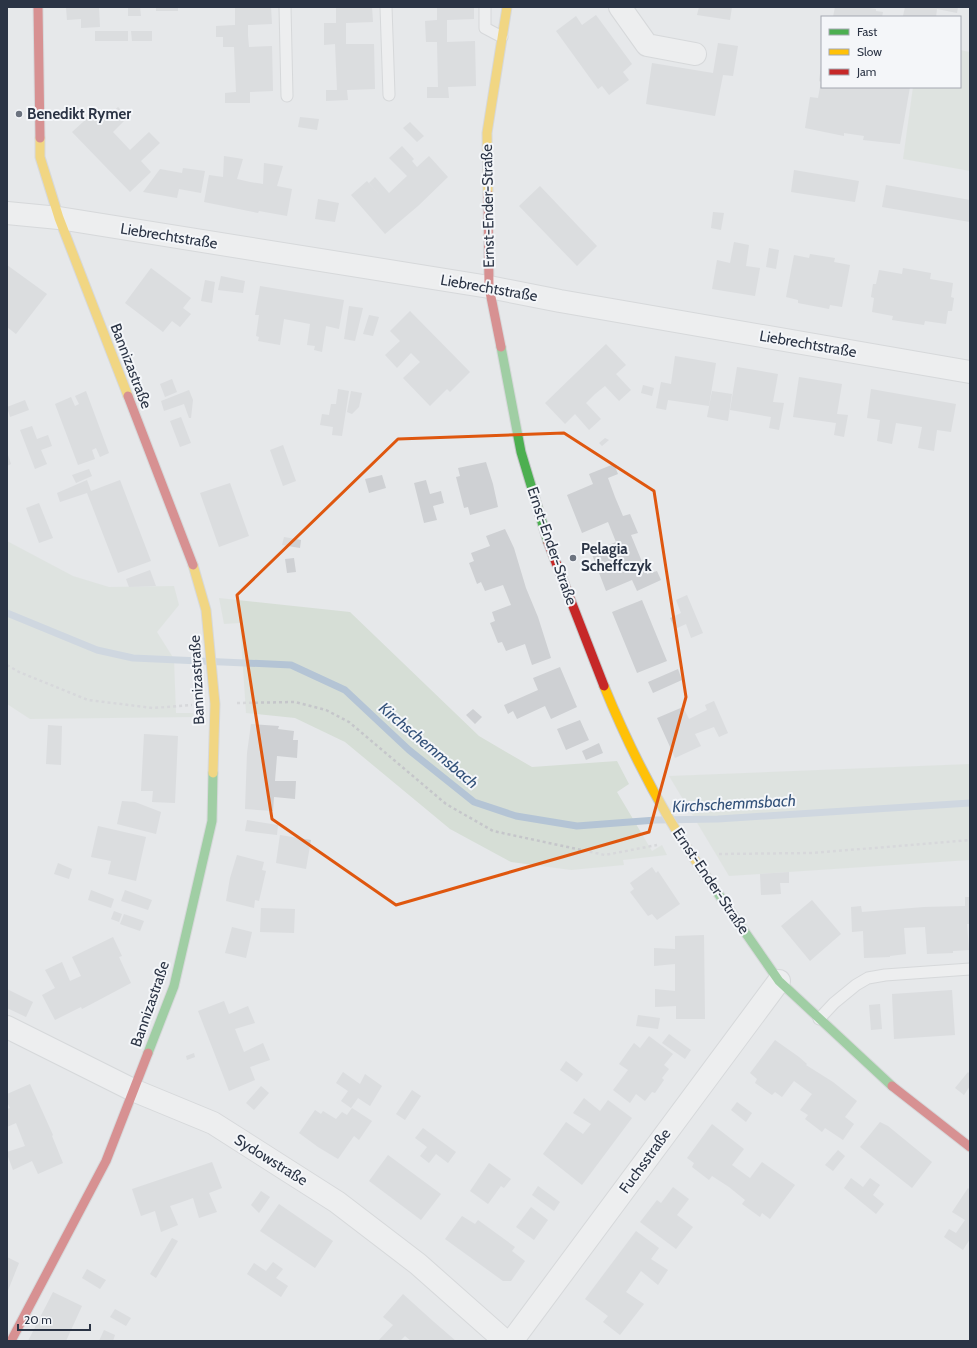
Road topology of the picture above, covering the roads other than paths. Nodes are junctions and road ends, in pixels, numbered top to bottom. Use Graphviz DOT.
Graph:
graph roads {
  1 [pos="38,7"];
  2 [pos="285,7"];
  3 [pos="386,7"];
  4 [pos="485,7"];
  5 [pos="507,7"];
  6 [pos="620,7"];
  7 [pos="502,37"];
  8 [pos="695,54"];
  9 [pos="389,95"];
  10 [pos="287,96"];
  11 [pos="7,213"];
  12 [pos="59,218"];
  13 [pos="489,287"];
  14 [pos="970,372"];
  15 [pos="970,970"];
  16 [pos="779,981"];
  17 [pos="819,1019"];
  18 [pos="7,1027"];
  19 [pos="133,1090"];
  20 [pos="970,1147"];
  21 [pos="11,1341"];
  22 [pos="506,1341"];
  23 [pos="512,1341"];
  1 -- 12 [label="street, Bannizastraße"];
  2 -- 10 [label="lane"];
  3 -- 9 [label="lane"];
  4 -- 7 [label="lane"];
  5 -- 7 [label="street, Ernst-Ender-Straße"];
  6 -- 8 [label="street"];
  7 -- 13 [label="street, Ernst-Ender-Straße"];
  11 -- 12 [label="street, Liebrechtstraße"];
  12 -- 13 [label="street, Liebrechtstraße"];
  12 -- 19 [label="street, Bannizastraße"];
  13 -- 14 [label="street, Liebrechtstraße"];
  13 -- 16 [label="street, Ernst-Ender-Straße"];
  15 -- 17 [label="lane"];
  16 -- 17 [label="street, Ernst-Ender-Straße"];
  16 -- 23 [label="street, Fuchsstraße"];
  17 -- 20 [label="street, Ernst-Ender-Straße"];
  18 -- 19 [label="street, Sydowstraße"];
  19 -- 21 [label="street, Bannizastraße"];
  19 -- 22 [label="street, Sydowstraße"];
}
